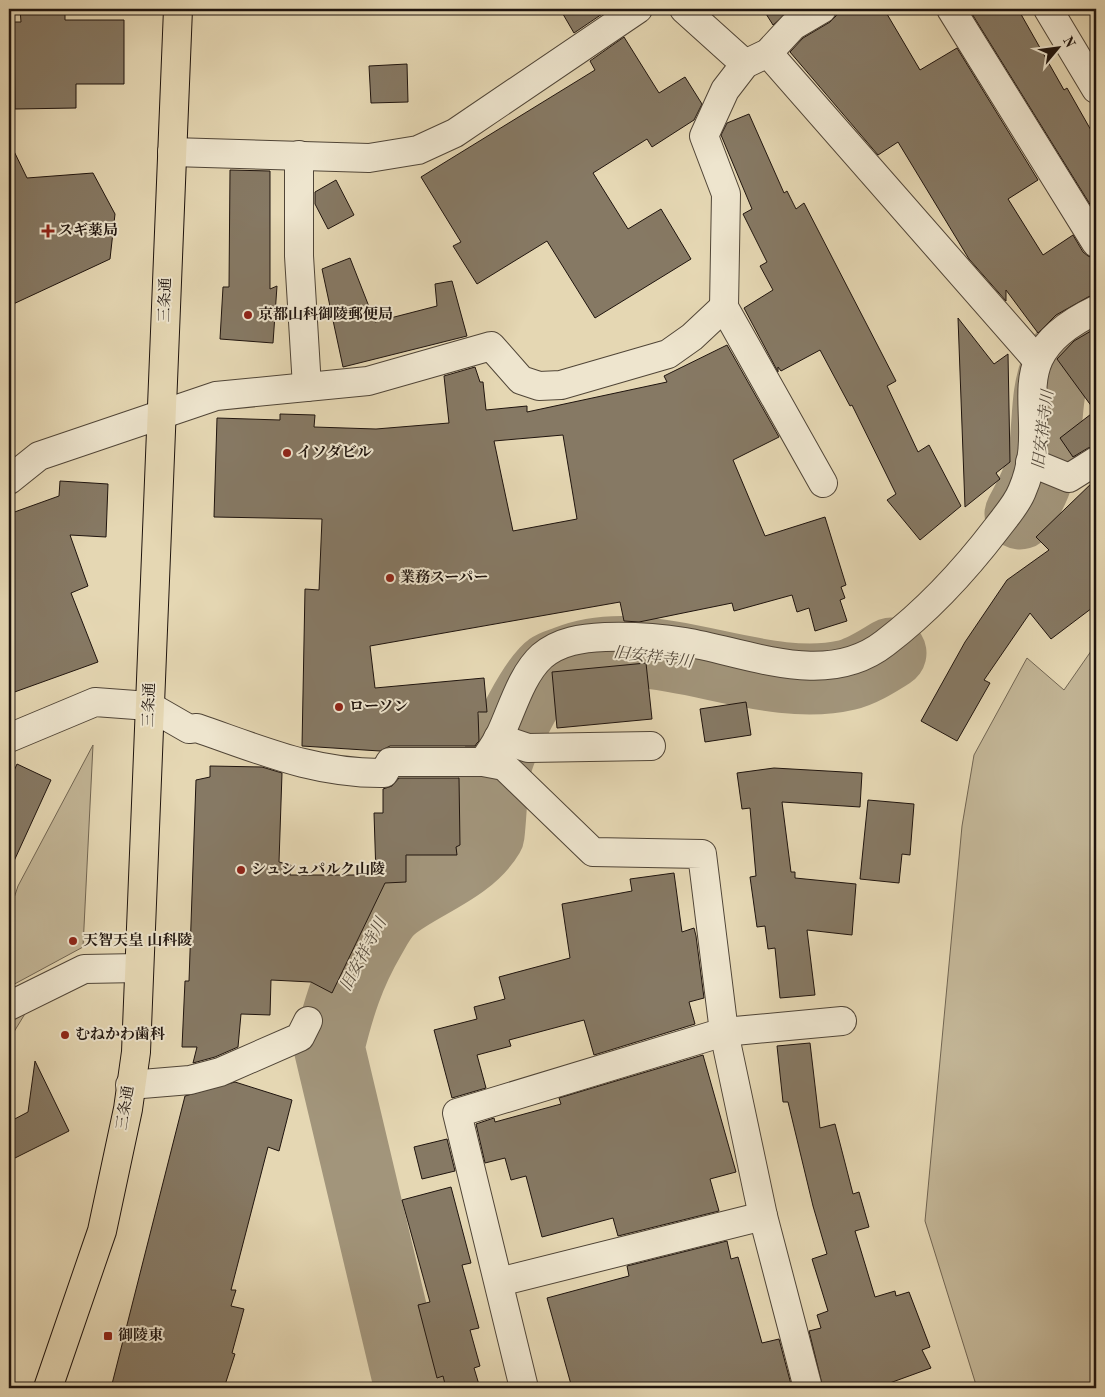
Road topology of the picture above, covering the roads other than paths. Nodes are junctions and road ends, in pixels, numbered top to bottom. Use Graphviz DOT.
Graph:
graph roads {
  1 [pos="178,9"];
  2 [pos="638,9"];
  3 [pos="684,9"];
  4 [pos="822,9"];
  5 [pos="951,9"];
  6 [pos="1048,9"];
  7 [pos="757,59"];
  8 [pos="1096,89"];
  9 [pos="172,152"];
  10 [pos="299,156"];
  11 [pos="1096,244"];
  12 [pos="724,307"];
  13 [pos="1096,310"];
  14 [pos="1037,360"];
  15 [pos="308,387"];
  16 [pos="161,415"];
  17 [pos="1096,460"];
  18 [pos="1038,465"];
  19 [pos="9,480"];
  20 [pos="823,483"];
  21 [pos="150,706"];
  22 [pos="9,738"];
  23 [pos="652,746"];
  24 [pos="499,752"];
  25 [pos="139,968"];
  26 [pos="9,1006"];
  27 [pos="308,1021"];
  28 [pos="842,1021"];
  29 [pos="724,1032"];
  30 [pos="130,1084"];
  31 [pos="763,1216"];
  32 [pos="499,1282"];
  33 [pos="48,1388"];
  34 [pos="524,1388"];
  35 [pos="808,1388"];
  1 -- 9 [label="main road, 三条通"];
  2 -- 10 [label="street"];
  3 -- 7 [label="street"];
  4 -- 7 [label="street"];
  5 -- 11 [label="street"];
  6 -- 8 [label="street"];
  7 -- 12 [label="street"];
  7 -- 14 [label="street"];
  9 -- 10 [label="street"];
  9 -- 16 [label="main road, 三条通"];
  10 -- 15 [label="street"];
  12 -- 15 [label="street"];
  12 -- 20 [label="street"];
  13 -- 14 [label="street"];
  14 -- 18 [label="street"];
  15 -- 16 [label="street"];
  16 -- 19 [label="street"];
  16 -- 21 [label="main road, 三条通"];
  17 -- 18 [label="street"];
  18 -- 24 [label="street"];
  21 -- 22 [label="street"];
  21 -- 24 [label="street"];
  21 -- 25 [label="main road, 三条通"];
  23 -- 24 [label="street"];
  24 -- 29 [label="street"];
  25 -- 26 [label="street"];
  25 -- 30 [label="main road, 三条通"];
  27 -- 30 [label="street"];
  28 -- 29 [label="street"];
  29 -- 31 [label="street"];
  29 -- 32 [label="street"];
  30 -- 33 [label="main road, 三条通"];
  31 -- 32 [label="street"];
  31 -- 35 [label="street"];
  32 -- 34 [label="street"];
}
